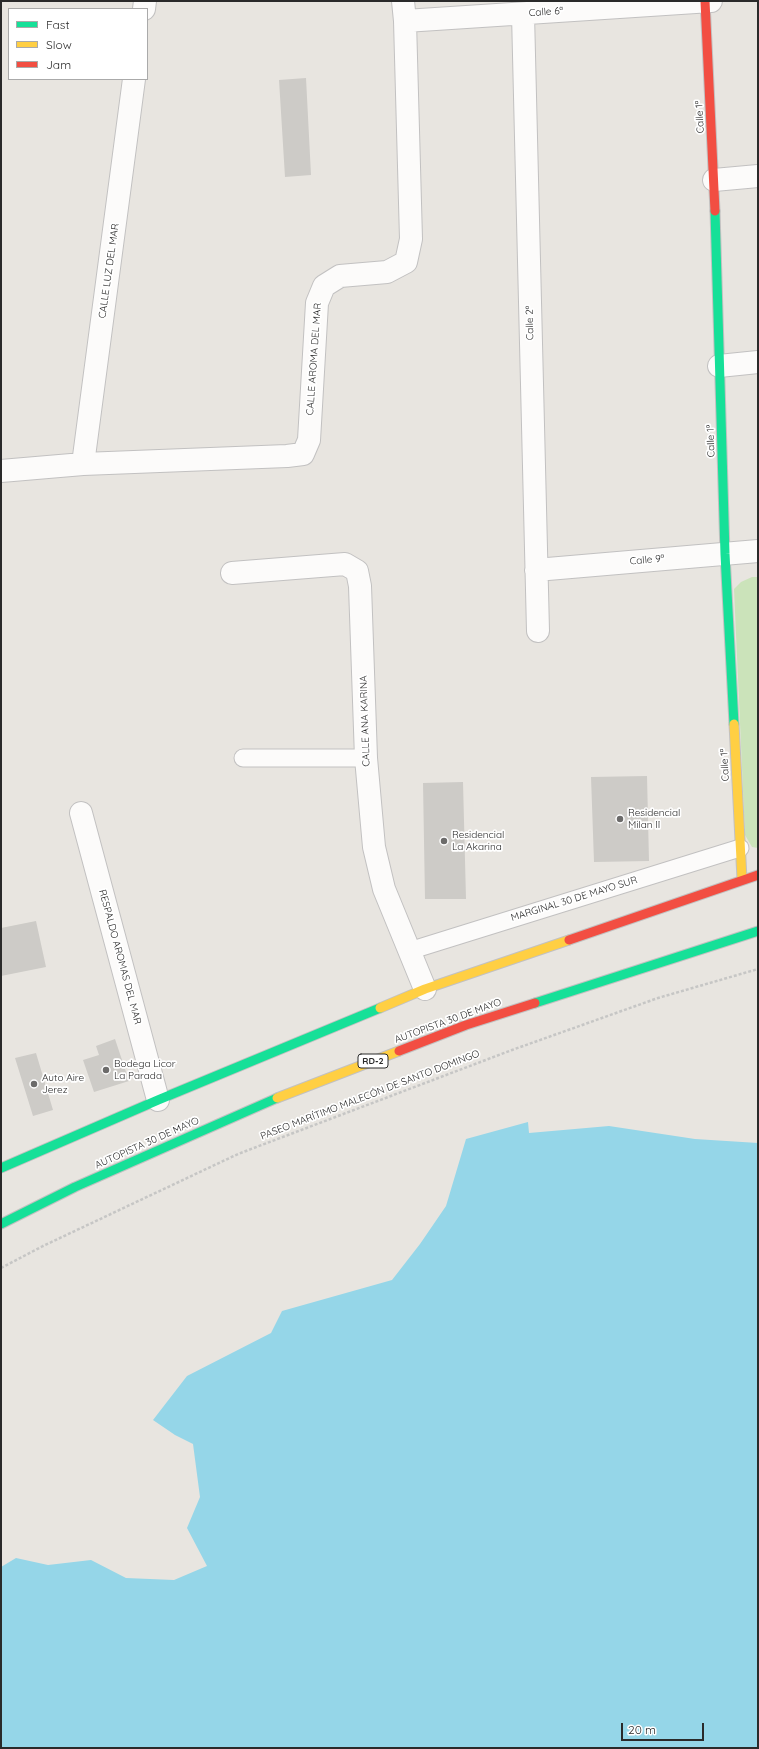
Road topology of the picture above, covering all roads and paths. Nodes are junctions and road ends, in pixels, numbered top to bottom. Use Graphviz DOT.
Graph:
graph roads {
  1 [pos="707,1"];
  2 [pos="404,11"];
  3 [pos="523,14"];
  4 [pos="134,80"];
  5 [pos="758,176"];
  6 [pos="714,180"];
  7 [pos="758,362"];
  8 [pos="719,366"];
  9 [pos="83,464"];
  10 [pos="1,471"];
  11 [pos="758,551"];
  12 [pos="725,554"];
  13 [pos="536,570"];
  14 [pos="232,573"];
  15 [pos="538,631"];
  16 [pos="243,758"];
  17 [pos="366,758"];
  18 [pos="81,813"];
  19 [pos="740,848"];
  20 [pos="758,875"];
  21 [pos="742,879"];
  22 [pos="758,931"];
  23 [pos="409,951"];
  24 [pos="758,969"];
  25 [pos="425,990"];
  26 [pos="158,1100"];
  27 [pos="1,1168"];
  28 [pos="1,1224"];
  29 [pos="1,1268"];
  1 -- 3 [label="street, Calle 6ª"];
  1 -- 6 [label="main road, Calle 1ª"];
  2 -- 3 [label="street, Calle 6ª"];
  2 -- 9 [label="street, CALLE AROMA DEL MAR"];
  3 -- 13 [label="street, Calle 2ª"];
  4 -- 9 [label="street, CALLE LUZ DEL MAR"];
  5 -- 6 [label="street"];
  6 -- 8 [label="main road, Calle 1ª"];
  7 -- 8 [label="street"];
  8 -- 12 [label="main road, Calle 1ª"];
  9 -- 10 [label="street, CALLE AROMA DEL MAR"];
  11 -- 12 [label="street, Calle 9ª"];
  12 -- 13 [label="street, Calle 9ª"];
  12 -- 19 [label="main road, Calle 1ª"];
  13 -- 15 [label="street, Calle 2ª"];
  14 -- 17 [label="street, CALLE ANA KARINA"];
  16 -- 17 [label="lane"];
  17 -- 23 [label="street, CALLE ANA KARINA"];
  18 -- 26 [label="street, RESPALDO AROMAS DEL MAR"];
  19 -- 21 [label="main road, Calle 1ª"];
  19 -- 23 [label="lane, MARGINAL 30 DE MAYO SUR"];
  20 -- 21 [label="main road"];
  21 -- 25 [label="main road"];
  22 -- 28 [label="main road, AUTOPISTA 30 DE MAYO / RD-2"];
  23 -- 25 [label="street, CALLE ANA KARINA"];
  24 -- 29 [label="path, PASEO MARÍTIMO MALECÓN DE SANTO DOMINGO"];
  25 -- 26 [label="main road"];
  26 -- 27 [label="main road"];
}
